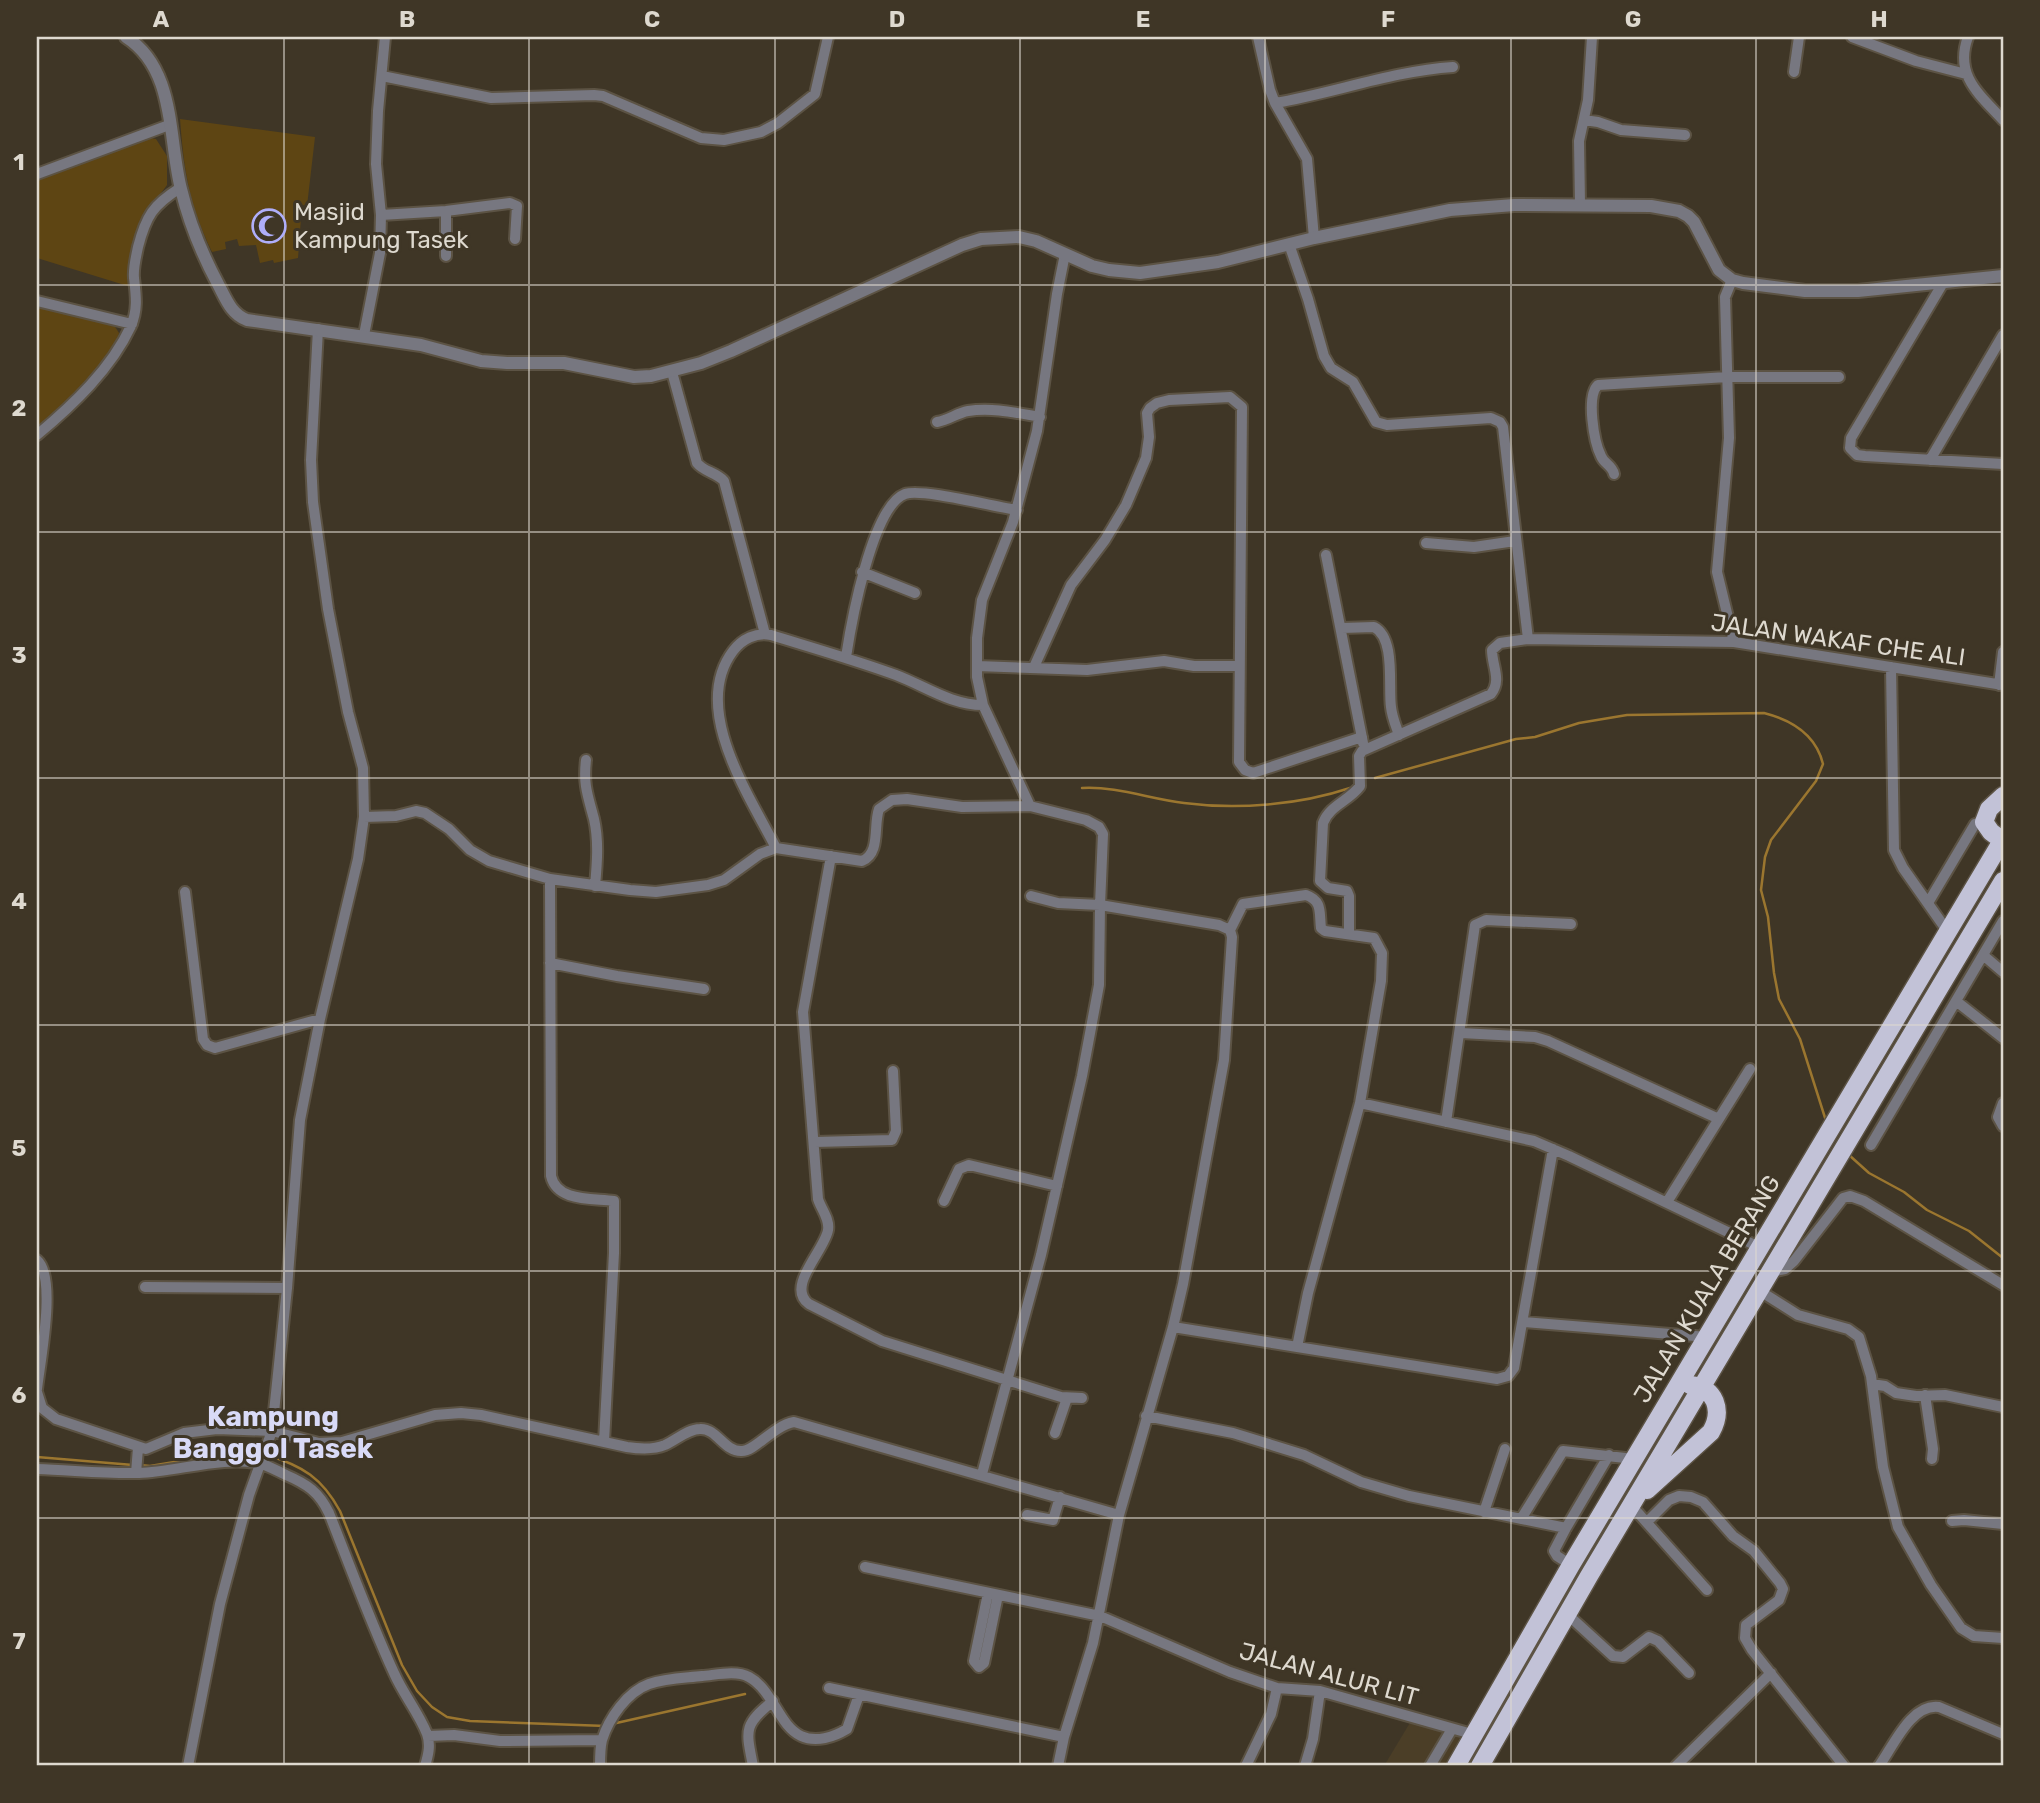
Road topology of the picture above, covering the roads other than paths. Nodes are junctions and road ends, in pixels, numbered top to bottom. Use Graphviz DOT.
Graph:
graph roads {
  1 [pos="126,37"];
  2 [pos="385,37"];
  3 [pos="828,37"];
  4 [pos="1258,37"];
  5 [pos="1592,37"];
  6 [pos="1799,37"];
  7 [pos="1852,37"];
  8 [pos="1968,37"];
  9 [pos="1453,67"];
  10 [pos="1794,72"];
  11 [pos="1966,74"];
  12 [pos="382,76"];
  13 [pos="1275,103"];
  14 [pos="1584,120"];
  15 [pos="2003,120"];
  16 [pos="169,125"];
  17 [pos="1685,135"];
  18 [pos="37,174"];
  19 [pos="180,188"];
  20 [pos="1580,204"];
  21 [pos="446,211"];
  22 [pos="381,215"];
  23 [pos="1314,237"];
  24 [pos="515,239"];
  25 [pos="1289,244"];
  26 [pos="1066,254"];
  27 [pos="446,256"];
  28 [pos="2003,276"];
  29 [pos="1732,280"];
  30 [pos="1943,283"];
  31 [pos="37,301"];
  32 [pos="132,324"];
  33 [pos="318,329"];
  34 [pos="364,335"];
  35 [pos="2003,335"];
  36 [pos="673,372"];
  37 [pos="1727,377"];
  38 [pos="1839,377"];
  39 [pos="1040,416"];
  40 [pos="937,422"];
  41 [pos="37,435"];
  42 [pos="1930,460"];
  43 [pos="2003,464"];
  44 [pos="1614,474"];
  45 [pos="1017,510"];
  46 [pos="1515,541"];
  47 [pos="1426,543"];
  48 [pos="1326,555"];
  49 [pos="862,572"];
  50 [pos="915,593"];
  51 [pos="1342,628"];
  52 [pos="765,634"];
  53 [pos="1528,639"];
  54 [pos="1734,642"];
  55 [pos="2003,652"];
  56 [pos="846,657"];
  57 [pos="977,666"];
  58 [pos="1238,666"];
  59 [pos="1034,667"];
  60 [pos="1891,667"];
  61 [pos="2001,685"];
  62 [pos="983,705"];
  63 [pos="1399,735"];
  64 [pos="1363,743"];
  65 [pos="586,760"];
  66 [pos="2003,796"];
  67 [pos="1030,806"];
  68 [pos="364,817"];
  69 [pos="1984,822"];
  70 [pos="2003,840"];
  71 [pos="776,848"];
  72 [pos="831,856"];
  73 [pos="550,879"];
  74 [pos="2003,881"];
  75 [pos="595,886"];
  76 [pos="185,892"];
  77 [pos="1031,896"];
  78 [pos="1928,903"];
  79 [pos="1100,905"];
  80 [pos="2003,921"];
  81 [pos="1571,924"];
  82 [pos="1230,930"];
  83 [pos="1948,932"];
  84 [pos="1349,934"];
  85 [pos="1983,955"];
  86 [pos="550,963"];
  87 [pos="2003,972"];
  88 [pos="705,989"];
  89 [pos="1956,1001"];
  90 [pos="320,1019"];
  91 [pos="1461,1033"];
  92 [pos="2003,1038"];
  93 [pos="1750,1069"];
  94 [pos="893,1071"];
  95 [pos="1882,1084"];
  96 [pos="1900,1095"];
  97 [pos="1360,1102"];
  98 [pos="2003,1103"];
  99 [pos="1719,1119"];
  100 [pos="1446,1122"];
  101 [pos="2003,1126"];
  102 [pos="815,1142"];
  103 [pos="1871,1145"];
  104 [pos="1553,1149"];
  105 [pos="1057,1186"];
  106 [pos="944,1202"];
  107 [pos="1667,1202"];
  108 [pos="1761,1248"];
  109 [pos="37,1260"];
  110 [pos="1771,1272"];
  111 [pos="2003,1285"];
  112 [pos="145,1287"];
  113 [pos="287,1288"];
  114 [pos="1760,1291"];
  115 [pos="1523,1322"];
  116 [pos="1173,1327"];
  117 [pos="1707,1337"];
  118 [pos="1297,1347"];
  119 [pos="1008,1381"];
  120 [pos="1872,1384"];
  121 [pos="1701,1388"];
  122 [pos="37,1390"];
  123 [pos="1925,1395"];
  124 [pos="1067,1398"];
  125 [pos="1082,1398"];
  126 [pos="1666,1404"];
  127 [pos="2003,1407"];
  128 [pos="1146,1416"];
  129 [pos="271,1433"];
  130 [pos="1055,1433"];
  131 [pos="604,1442"];
  132 [pos="1505,1448"];
  133 [pos="138,1452"];
  134 [pos="1609,1455"];
  135 [pos="1634,1459"];
  136 [pos="1932,1459"];
  137 [pos="262,1463"];
  138 [pos="37,1469"];
  139 [pos="137,1471"];
  140 [pos="982,1474"];
  141 [pos="1060,1497"];
  142 [pos="1632,1503"];
  143 [pos="1484,1512"];
  144 [pos="1119,1514"];
  145 [pos="1027,1515"];
  146 [pos="1521,1519"];
  147 [pos="1648,1521"];
  148 [pos="1952,1521"];
  149 [pos="2003,1524"];
  150 [pos="1566,1528"];
  151 [pos="1571,1565"];
  152 [pos="865,1567"];
  153 [pos="1707,1590"];
  154 [pos="993,1594"];
  155 [pos="1567,1614"];
  156 [pos="1100,1616"];
  157 [pos="2003,1638"];
  158 [pos="1689,1673"];
  159 [pos="1771,1673"];
  160 [pos="829,1688"];
  161 [pos="1278,1688"];
  162 [pos="1320,1691"];
  163 [pos="859,1695"];
  164 [pos="773,1701"];
  165 [pos="1451,1729"];
  166 [pos="1472,1734"];
  167 [pos="2003,1734"];
  168 [pos="428,1736"];
  169 [pos="1064,1737"];
  170 [pos="602,1741"];
  171 [pos="188,1766"];
  172 [pos="425,1766"];
  173 [pos="600,1766"];
  174 [pos="753,1766"];
  175 [pos="1058,1766"];
  176 [pos="1246,1766"];
  177 [pos="1305,1766"];
  178 [pos="1430,1766"];
  179 [pos="1456,1766"];
  180 [pos="1480,1766"];
  181 [pos="1675,1766"];
  182 [pos="1844,1766"];
  183 [pos="1879,1766"];
  1 -- 16 [label="street"];
  2 -- 12 [label="street"];
  3 -- 12 [label="street"];
  4 -- 13 [label="street"];
  5 -- 14 [label="street"];
  6 -- 10 [label="street"];
  7 -- 11 [label="street"];
  8 -- 11 [label="street"];
  9 -- 13 [label="street"];
  11 -- 15 [label="street"];
  12 -- 22 [label="street"];
  13 -- 23 [label="street"];
  14 -- 17 [label="street"];
  14 -- 20 [label="street"];
  16 -- 18 [label="street"];
  16 -- 19 [label="street"];
  19 -- 32 [label="street"];
  19 -- 33 [label="street"];
  20 -- 23 [label="street"];
  20 -- 29 [label="street"];
  21 -- 22 [label="street"];
  21 -- 24 [label="street"];
  21 -- 27 [label="street"];
  22 -- 34 [label="street"];
  23 -- 25 [label="street"];
  25 -- 26 [label="street"];
  25 -- 46 [label="street"];
  26 -- 36 [label="street"];
  26 -- 39 [label="street"];
  28 -- 30 [label="street"];
  29 -- 30 [label="street"];
  29 -- 37 [label="street"];
  30 -- 42 [label="street"];
  31 -- 32 [label="street"];
  32 -- 41 [label="street"];
  33 -- 34 [label="street"];
  33 -- 68 [label="street"];
  34 -- 36 [label="street"];
  35 -- 42 [label="street"];
  36 -- 52 [label="street"];
  37 -- 38 [label="street"];
  37 -- 44 [label="street"];
  37 -- 54 [label="street"];
  39 -- 40 [label="street"];
  39 -- 45 [label="street"];
  42 -- 43 [label="street"];
  45 -- 49 [label="street"];
  45 -- 57 [label="street"];
  46 -- 47 [label="street"];
  46 -- 53 [label="street"];
  48 -- 51 [label="street"];
  49 -- 50 [label="street"];
  49 -- 56 [label="street"];
  51 -- 63 [label="street"];
  51 -- 64 [label="street"];
  52 -- 56 [label="street"];
  52 -- 71 [label="street"];
  53 -- 54 [label="street, JALAN WAKAF CHE ALI"];
  53 -- 63 [label="street, JALAN WAKAF CHE ALI"];
  54 -- 60 [label="street, JALAN WAKAF CHE ALI"];
  55 -- 61 [label="street"];
  56 -- 62 [label="street"];
  57 -- 59 [label="street"];
  57 -- 62 [label="street"];
  58 -- 59 [label="street"];
  58 -- 59 [label="street"];
  58 -- 64 [label="street, JALAN WAKAF CHE ALI"];
  60 -- 61 [label="street, JALAN WAKAF CHE ALI"];
  60 -- 78 [label="street"];
  62 -- 67 [label="street"];
  63 -- 64 [label="street, JALAN WAKAF CHE ALI"];
  64 -- 84 [label="street"];
  65 -- 75 [label="street"];
  66 -- 69 [label="highway"];
  67 -- 72 [label="street"];
  67 -- 79 [label="street"];
  68 -- 73 [label="street"];
  68 -- 90 [label="street"];
  69 -- 70 [label="highway"];
  69 -- 78 [label="street"];
  70 -- 83 [label="highway, JALAN KUALA BERANG"];
  71 -- 72 [label="street"];
  71 -- 75 [label="street"];
  72 -- 102 [label="street"];
  73 -- 75 [label="street"];
  73 -- 86 [label="street"];
  74 -- 95 [label="highway, JALAN KUALA BERANG"];
  76 -- 90 [label="street"];
  77 -- 79 [label="street"];
  78 -- 83 [label="street"];
  79 -- 82 [label="street"];
  79 -- 105 [label="street"];
  80 -- 85 [label="street"];
  81 -- 91 [label="street"];
  82 -- 84 [label="street"];
  82 -- 116 [label="street"];
  83 -- 108 [label="highway, JALAN KUALA BERANG"];
  84 -- 97 [label="street"];
  85 -- 87 [label="street"];
  85 -- 89 [label="street"];
  86 -- 88 [label="street"];
  86 -- 131 [label="street"];
  89 -- 92 [label="street"];
  89 -- 96 [label="street"];
  90 -- 113 [label="street"];
  91 -- 99 [label="street"];
  91 -- 100 [label="street"];
  93 -- 99 [label="street"];
  94 -- 102 [label="street"];
  95 -- 96 [label="street"];
  95 -- 110 [label="highway, JALAN KUALA BERANG"];
  96 -- 103 [label="street"];
  97 -- 100 [label="street"];
  97 -- 118 [label="street"];
  98 -- 101 [label="street"];
  99 -- 107 [label="street"];
  100 -- 104 [label="street"];
  102 -- 119 [label="street"];
  104 -- 107 [label="street"];
  104 -- 115 [label="street"];
  105 -- 106 [label="street"];
  105 -- 119 [label="street"];
  107 -- 108 [label="street"];
  108 -- 117 [label="highway, JALAN KUALA BERANG"];
  109 -- 122 [label="street"];
  110 -- 111 [label="street"];
  110 -- 114 [label="highway, JALAN KUALA BERANG"];
  112 -- 113 [label="street"];
  113 -- 129 [label="street"];
  114 -- 120 [label="street"];
  114 -- 121 [label="highway, JALAN KUALA BERANG"];
  115 -- 117 [label="street"];
  115 -- 118 [label="street"];
  116 -- 118 [label="street"];
  116 -- 128 [label="street"];
  117 -- 126 [label="highway, JALAN KUALA BERANG"];
  119 -- 124 [label="street"];
  119 -- 140 [label="street"];
  120 -- 123 [label="street"];
  120 -- 157 [label="street"];
  121 -- 126 [label="highway"];
  121 -- 142 [label="highway, JALAN KUALA BERANG"];
  121 -- 142 [label="highway"];
  122 -- 133 [label="street"];
  123 -- 127 [label="street"];
  123 -- 136 [label="street"];
  124 -- 125 [label="street"];
  124 -- 130 [label="street"];
  126 -- 135 [label="highway, JALAN KUALA BERANG"];
  128 -- 143 [label="street"];
  128 -- 144 [label="street"];
  129 -- 131 [label="street"];
  129 -- 133 [label="street"];
  129 -- 137 [label="street"];
  131 -- 140 [label="street"];
  132 -- 143 [label="street"];
  133 -- 139 [label="street"];
  134 -- 135 [label="street"];
  134 -- 146 [label="street"];
  134 -- 150 [label="street"];
  135 -- 151 [label="highway, JALAN KUALA BERANG"];
  137 -- 139 [label="street"];
  137 -- 168 [label="street"];
  137 -- 171 [label="street"];
  138 -- 139 [label="street"];
  140 -- 141 [label="street"];
  141 -- 144 [label="street"];
  141 -- 145 [label="street"];
  142 -- 147 [label="street"];
  142 -- 155 [label="highway, JALAN KUALA BERANG"];
  143 -- 146 [label="street"];
  144 -- 156 [label="street"];
  146 -- 150 [label="street"];
  147 -- 153 [label="street"];
  147 -- 159 [label="street"];
  148 -- 149 [label="street"];
  150 -- 151 [label="street"];
  151 -- 166 [label="highway, JALAN KUALA BERANG"];
  152 -- 154 [label="street, JALAN ALUR LIT"];
  154 -- 154 [label="street"];
  154 -- 156 [label="street, JALAN ALUR LIT"];
  155 -- 158 [label="street"];
  155 -- 180 [label="highway, JALAN KUALA BERANG"];
  156 -- 161 [label="street, JALAN ALUR LIT"];
  156 -- 169 [label="street"];
  159 -- 181 [label="street"];
  159 -- 182 [label="street"];
  160 -- 163 [label="street"];
  161 -- 162 [label="street, JALAN ALUR LIT"];
  161 -- 176 [label="street"];
  162 -- 165 [label="street, JALAN ALUR LIT"];
  162 -- 177 [label="street"];
  163 -- 164 [label="street"];
  163 -- 169 [label="street"];
  164 -- 170 [label="street"];
  164 -- 174 [label="street"];
  165 -- 166 [label="street, JALAN ALUR LIT"];
  165 -- 178 [label="street"];
  166 -- 179 [label="highway, JALAN KUALA BERANG"];
  167 -- 183 [label="street"];
  168 -- 170 [label="street"];
  168 -- 172 [label="street"];
  169 -- 175 [label="street"];
  170 -- 173 [label="street"];
}
